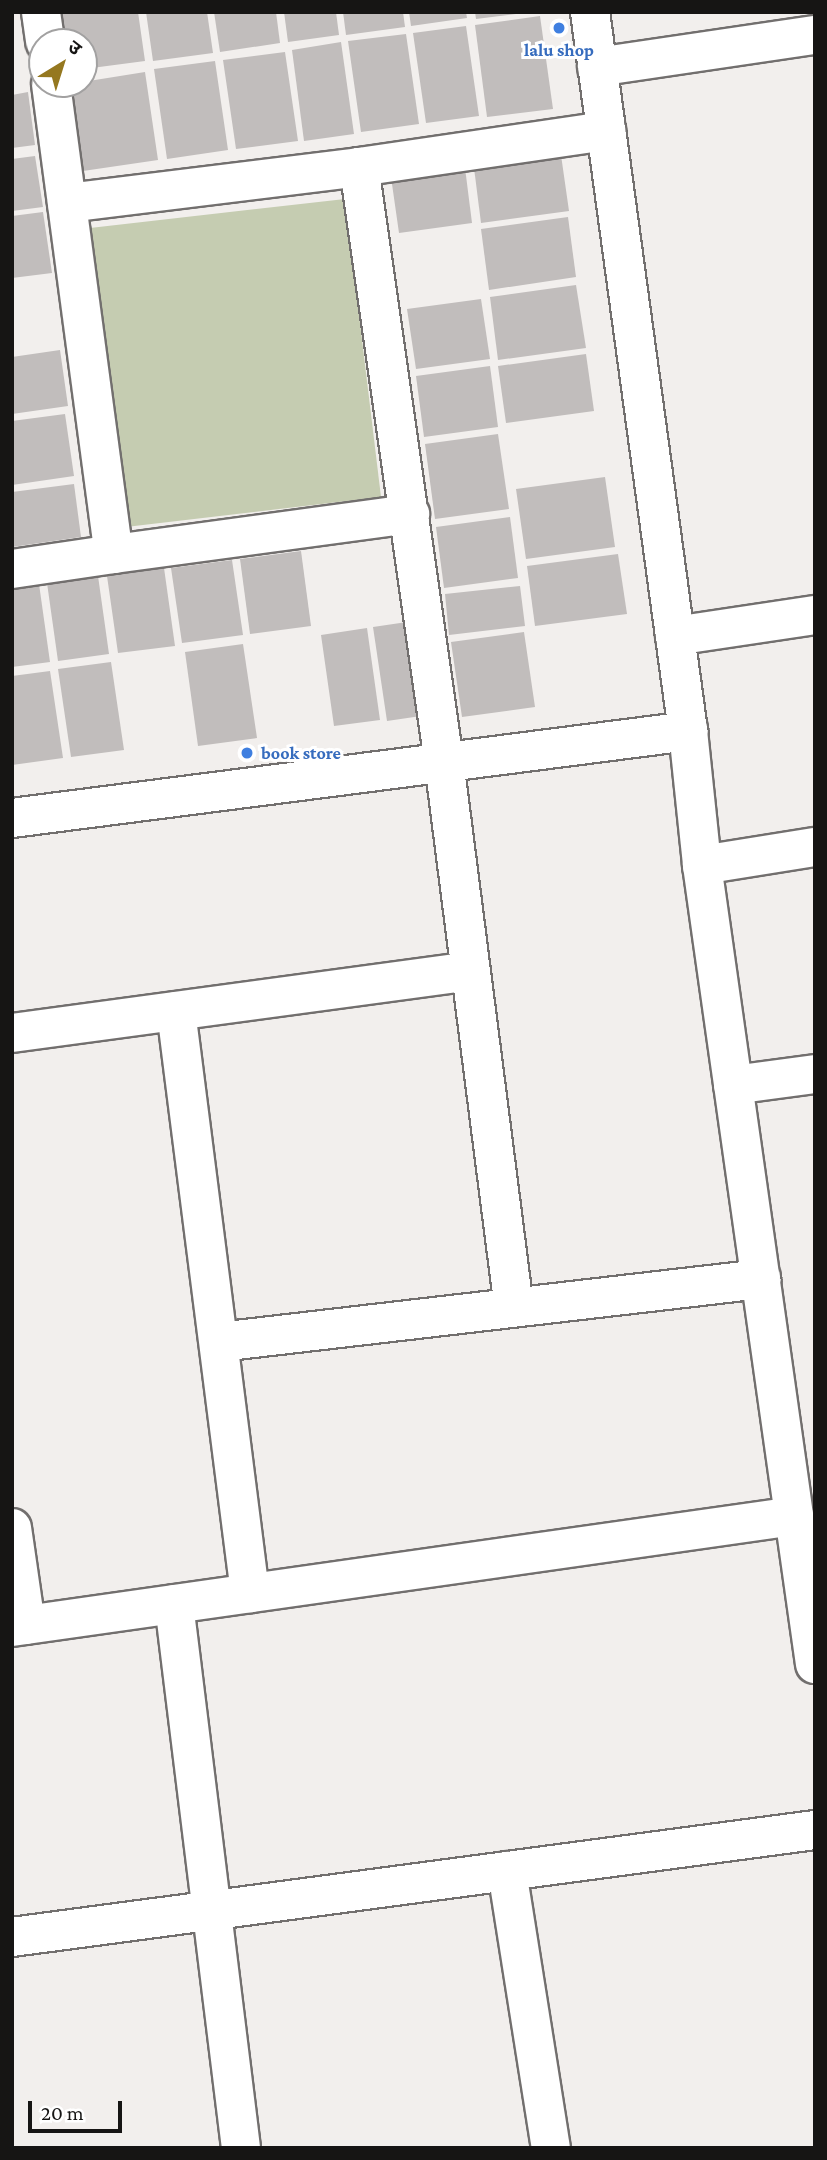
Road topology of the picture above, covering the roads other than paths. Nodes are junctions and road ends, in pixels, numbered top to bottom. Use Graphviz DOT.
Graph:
graph roads {
  1 [pos="590,12"];
  2 [pos="815,35"];
  3 [pos="597,67"];
  4 [pos="53,98"];
  5 [pos="606,131"];
  6 [pos="359,167"];
  7 [pos="67,203"];
  8 [pos="410,514"];
  9 [pos="114,554"];
  10 [pos="12,569"];
  11 [pos="815,615"];
  12 [pos="675,636"];
  13 [pos="688,731"];
  14 [pos="444,762"];
  15 [pos="12,818"];
  16 [pos="815,847"];
  17 [pos="702,865"];
  18 [pos="470,971"];
  19 [pos="176,1011"];
  20 [pos="12,1034"];
  21 [pos="815,1074"];
  22 [pos="733,1085"];
  23 [pos="761,1279"];
  24 [pos="514,1308"];
  25 [pos="219,1342"];
  26 [pos="794,1516"];
  27 [pos="12,1528"];
  28 [pos="250,1593"];
  29 [pos="174,1604"];
  30 [pos="19,1626"];
  31 [pos="815,1663"];
  32 [pos="815,1830"];
  33 [pos="507,1871"];
  34 [pos="211,1909"];
  35 [pos="12,1937"];
  36 [pos="241,2148"];
  37 [pos="551,2148"];
  1 -- 3 [label="street"];
  2 -- 3 [label="street"];
  3 -- 5 [label="street"];
  4 -- 7 [label="street"];
  5 -- 6 [label="street"];
  5 -- 12 [label="street"];
  6 -- 7 [label="street"];
  6 -- 8 [label="street"];
  7 -- 9 [label="street"];
  8 -- 9 [label="street"];
  8 -- 14 [label="street"];
  9 -- 10 [label="street"];
  11 -- 12 [label="street"];
  12 -- 13 [label="street"];
  13 -- 14 [label="street"];
  13 -- 17 [label="street"];
  14 -- 15 [label="street"];
  14 -- 18 [label="street"];
  16 -- 17 [label="street"];
  17 -- 22 [label="street"];
  18 -- 19 [label="street"];
  18 -- 24 [label="street"];
  19 -- 20 [label="street"];
  19 -- 25 [label="street"];
  21 -- 22 [label="street"];
  22 -- 23 [label="street"];
  23 -- 24 [label="street"];
  23 -- 26 [label="street"];
  24 -- 25 [label="street"];
  25 -- 28 [label="street"];
  26 -- 28 [label="street"];
  26 -- 31 [label="street"];
  27 -- 30 [label="street"];
  28 -- 29 [label="street"];
  29 -- 30 [label="street"];
  29 -- 34 [label="street"];
  32 -- 33 [label="street"];
  33 -- 34 [label="street"];
  33 -- 37 [label="street"];
  34 -- 35 [label="street"];
  34 -- 36 [label="street"];
}
